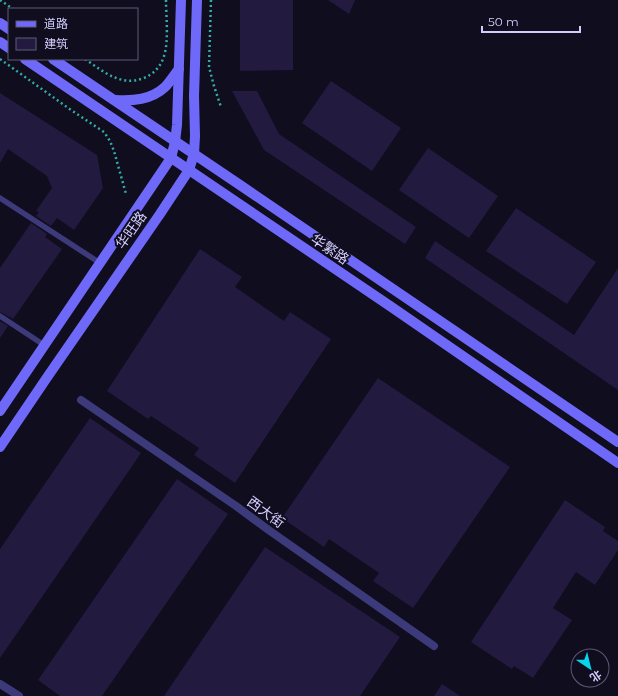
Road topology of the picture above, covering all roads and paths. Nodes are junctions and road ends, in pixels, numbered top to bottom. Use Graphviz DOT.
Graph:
graph roads {
  1 [pos="0,0"];
  2 [pos="166,0"];
  3 [pos="181,0"];
  4 [pos="197,0"];
  5 [pos="211,0"];
  6 [pos="12,8"];
  7 [pos="0,59"];
  8 [pos="27,60"];
  9 [pos="54,60"];
  10 [pos="86,60"];
  11 [pos="178,69"];
  12 [pos="113,100"];
  13 [pos="221,106"];
  14 [pos="175,142"];
  15 [pos="194,154"];
  16 [pos="171,158"];
  17 [pos="189,170"];
  18 [pos="126,194"];
  19 [pos="0,198"];
  20 [pos="100,264"];
  21 [pos="0,316"];
  22 [pos="44,345"];
  23 [pos="81,400"];
  24 [pos="0,411"];
  25 [pos="618,442"];
  26 [pos="0,447"];
  27 [pos="618,463"];
  28 [pos="434,646"];
  29 [pos="0,684"];
  30 [pos="19,696"];
  1 -- 6 [label="path"];
  2 -- 10 [label="path"];
  3 -- 11 [label="main road, 华旺路"];
  4 -- 15 [label="main road, 华旺路"];
  5 -- 13 [label="path"];
  7 -- 18 [label="path"];
  8 -- 16 [label="main road, 华繁路"];
  9 -- 12 [label="main road, 华繁路"];
  11 -- 12 [label="main road"];
  11 -- 14 [label="main road, 华旺路"];
  12 -- 14 [label="main road, 华繁路"];
  14 -- 15 [label="main road, 华繁路"];
  14 -- 16 [label="main road, 华旺路"];
  15 -- 17 [label="main road, 华旺路"];
  15 -- 25 [label="main road, 华繁路"];
  16 -- 17 [label="main road, 华繁路"];
  16 -- 20 [label="main road, 华旺路"];
  17 -- 26 [label="main road, 华旺路"];
  17 -- 27 [label="main road, 华繁路"];
  19 -- 20 [label="lane"];
  20 -- 22 [label="main road, 华旺路"];
  21 -- 22 [label="lane"];
  22 -- 24 [label="main road, 华旺路"];
  23 -- 28 [label="street, 西大街"];
  29 -- 30 [label="street"];
}
